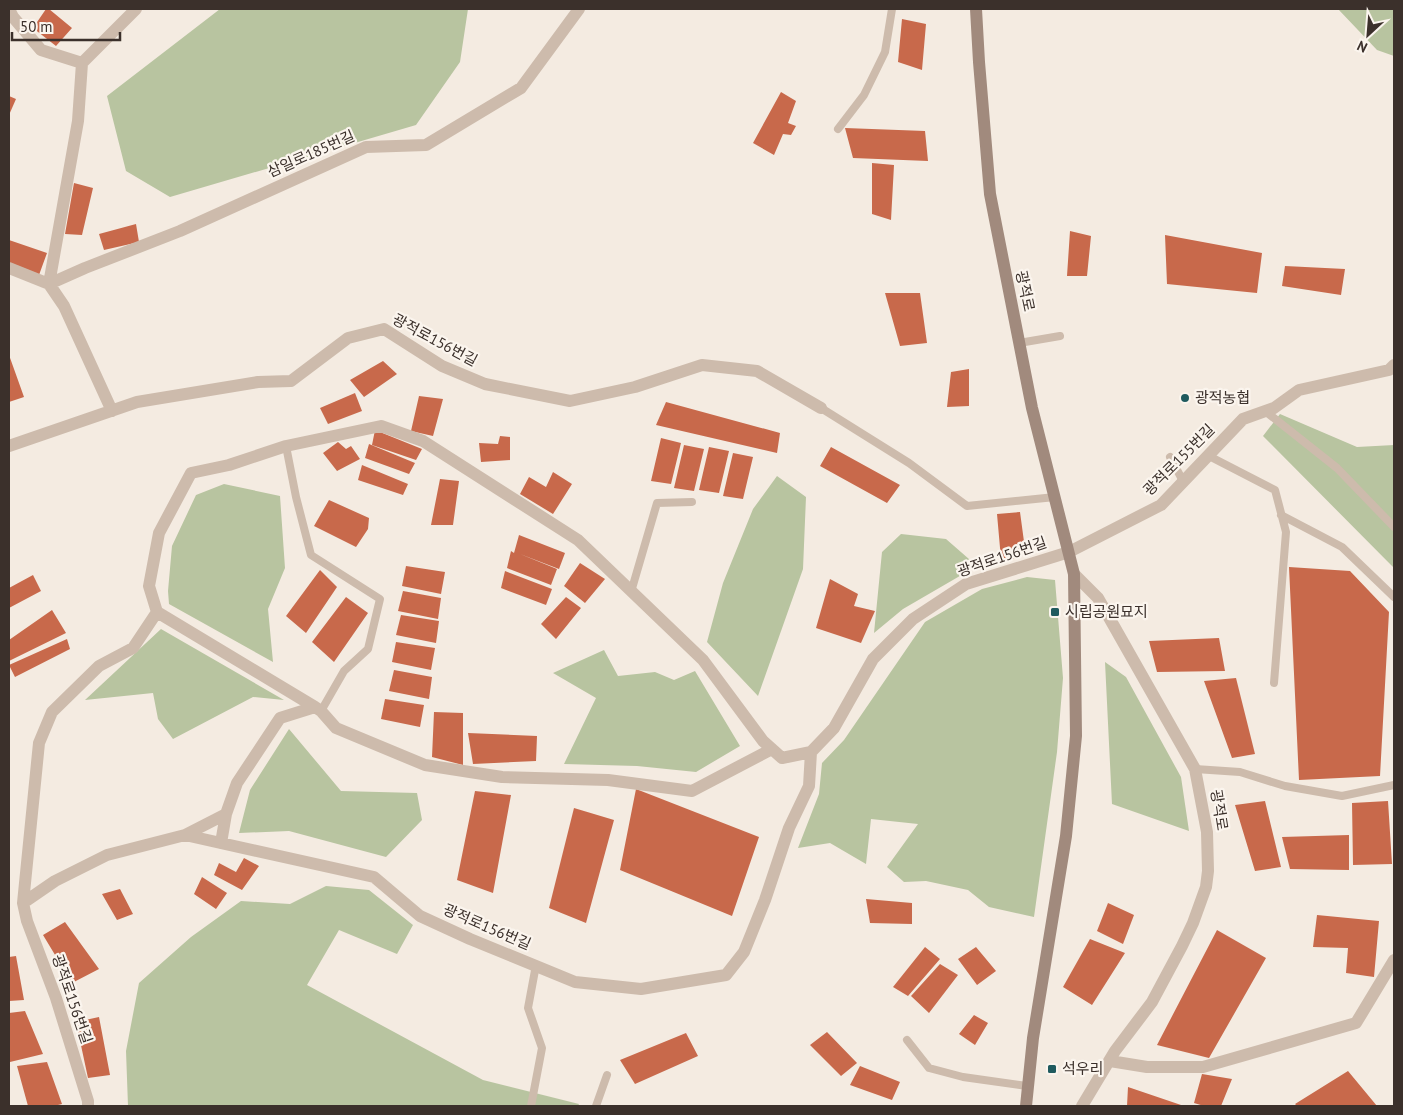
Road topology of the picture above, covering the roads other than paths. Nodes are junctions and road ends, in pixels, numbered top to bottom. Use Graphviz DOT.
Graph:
graph roads {
  1 [pos="9,9"];
  2 [pos="136,9"];
  3 [pos="579,9"];
  4 [pos="892,9"];
  5 [pos="976,9"];
  6 [pos="82,63"];
  7 [pos="838,129"];
  8 [pos="9,268"];
  9 [pos="49,284"];
  10 [pos="1060,336"];
  11 [pos="1019,343"];
  12 [pos="1394,365"];
  13 [pos="821,408"];
  14 [pos="112,411"];
  15 [pos="1265,411"];
  16 [pos="9,446"];
  17 [pos="286,446"];
  18 [pos="1207,455"];
  19 [pos="1170,457"];
  20 [pos="1183,481"];
  21 [pos="1055,497"];
  22 [pos="692,502"];
  23 [pos="1281,515"];
  24 [pos="1394,527"];
  25 [pos="1069,552"];
  26 [pos="1074,574"];
  27 [pos="631,592"];
  28 [pos="1394,596"];
  29 [pos="157,612"];
  30 [pos="1274,683"];
  31 [pos="318,709"];
  32 [pos="772,749"];
  33 [pos="811,752"];
  34 [pos="1195,769"];
  35 [pos="1394,785"];
  36 [pos="226,814"];
  37 [pos="185,836"];
  38 [pos="221,844"];
  39 [pos="24,903"];
  40 [pos="1394,960"];
  41 [pos="536,965"];
  42 [pos="907,1040"];
  43 [pos="1110,1062"];
  44 [pos="607,1075"];
  45 [pos="1027,1086"];
  46 [pos="88,1106"];
  47 [pos="531,1106"];
  48 [pos="596,1106"];
  49 [pos="1026,1106"];
  50 [pos="1082,1106"];
  1 -- 6 [label="street"];
  2 -- 6 [label="street"];
  3 -- 9 [label="street, 삼일로185번길"];
  4 -- 7 [label="lane"];
  5 -- 11 [label="main road, 광적로"];
  6 -- 9 [label="street"];
  8 -- 9 [label="street"];
  9 -- 14 [label="street"];
  10 -- 11 [label="lane"];
  11 -- 21 [label="main road, 광적로"];
  12 -- 15 [label="street, 광적로155번길"];
  13 -- 14 [label="street, 광적로156번길"];
  13 -- 21 [label="lane"];
  14 -- 16 [label="street, 광적로156번길"];
  15 -- 18 [label="street, 광적로155번길"];
  15 -- 24 [label="lane"];
  17 -- 27 [label="street"];
  17 -- 29 [label="street"];
  17 -- 31 [label="lane"];
  18 -- 20 [label="street, 광적로155번길"];
  18 -- 23 [label="lane"];
  19 -- 20 [label="lane"];
  20 -- 25 [label="street, 광적로155번길"];
  21 -- 25 [label="main road, 광적로"];
  22 -- 27 [label="lane"];
  23 -- 28 [label="lane"];
  23 -- 30 [label="lane"];
  25 -- 26 [label="main road, 광적로"];
  25 -- 33 [label="street, 광적로156번길"];
  26 -- 34 [label="street, 광적로"];
  26 -- 45 [label="main road, 광적로"];
  27 -- 32 [label="street"];
  29 -- 31 [label="street"];
  29 -- 39 [label="street, 광적로156번길"];
  31 -- 32 [label="street"];
  31 -- 36 [label="street"];
  32 -- 33 [label="street"];
  33 -- 41 [label="street, 광적로156번길"];
  34 -- 35 [label="lane"];
  34 -- 43 [label="street, 광적로"];
  36 -- 37 [label="street"];
  36 -- 38 [label="street"];
  37 -- 38 [label="street, 광적로156번길"];
  37 -- 39 [label="street, 광적로156번길"];
  38 -- 41 [label="street, 광적로156번길"];
  39 -- 46 [label="street, 광적로156번길"];
  40 -- 43 [label="street"];
  41 -- 47 [label="lane"];
  42 -- 45 [label="lane"];
  43 -- 50 [label="street, 광적로"];
  44 -- 48 [label="lane"];
  45 -- 49 [label="main road, 광적로"];
}
